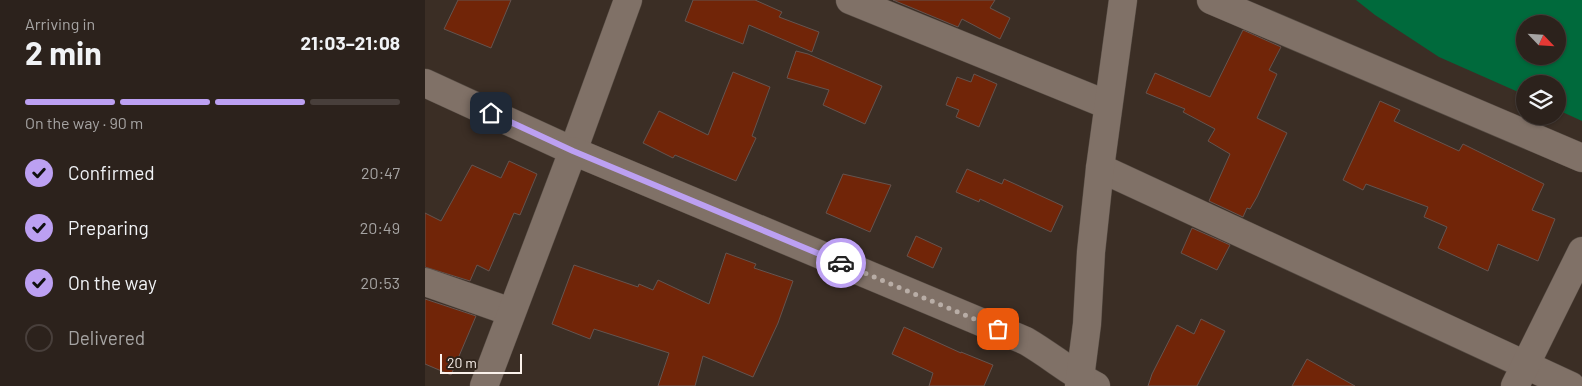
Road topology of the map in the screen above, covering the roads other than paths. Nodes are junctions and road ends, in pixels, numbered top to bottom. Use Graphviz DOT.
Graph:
graph roads {
  1 [pos="628,0"];
  2 [pos="850,0"];
  3 [pos="1123,0"];
  4 [pos="1211,0"];
  5 [pos="425,83"];
  6 [pos="1109,105"];
  7 [pos="573,151"];
  8 [pos="1582,158"];
  9 [pos="1100,168"];
  10 [pos="1582,251"];
  11 [pos="425,282"];
  12 [pos="511,312"];
  13 [pos="1520,376"];
  14 [pos="1085,383"];
  15 [pos="483,386"];
  16 [pos="1571,386"];
  1 -- 7 [label="street"];
  2 -- 6 [label="street"];
  3 -- 6 [label="street"];
  4 -- 8 [label="street"];
  5 -- 7 [label="street"];
  6 -- 9 [label="street"];
  7 -- 12 [label="street"];
  7 -- 14 [label="street"];
  9 -- 13 [label="street"];
  9 -- 14 [label="street"];
  10 -- 13 [label="street"];
  11 -- 12 [label="street"];
  12 -- 15 [label="street"];
  13 -- 16 [label="street"];
}
